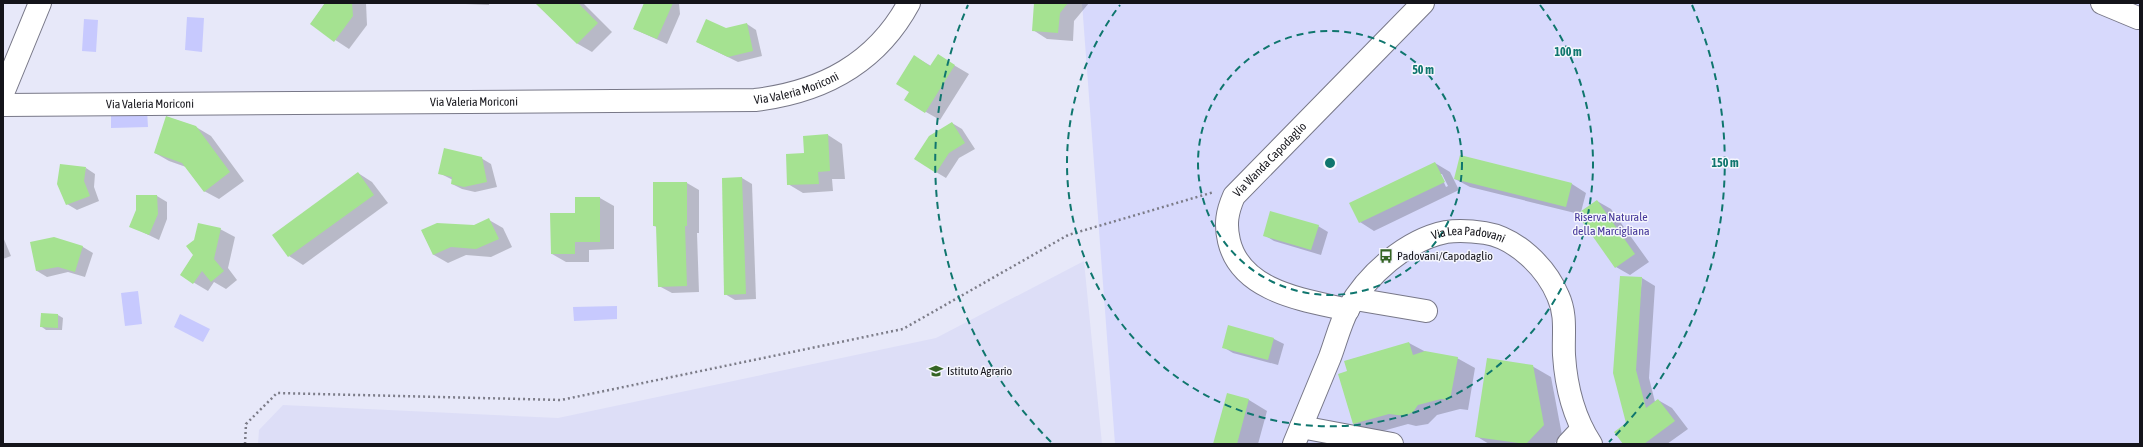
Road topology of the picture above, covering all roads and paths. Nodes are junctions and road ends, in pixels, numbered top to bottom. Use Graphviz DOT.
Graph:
graph roads {
  1 [pos="40,3"];
  2 [pos="909,3"];
  3 [pos="1423,3"];
  4 [pos="2102,3"];
  5 [pos="2135,14"];
  6 [pos="3,93"];
  7 [pos="3,105"];
  8 [pos="1218,192"];
  9 [pos="1351,304"];
  10 [pos="1426,311"];
  11 [pos="1298,436"];
  12 [pos="1580,439"];
  13 [pos="244,444"];
  14 [pos="1392,444"];
  1 -- 6 [label="street"];
  2 -- 7 [label="street, Via Valeria Moriconi"];
  3 -- 9 [label="street, Via Wanda Capodaglio"];
  4 -- 5 [label="street"];
  8 -- 13 [label="path"];
  9 -- 10 [label="street, Via Wanda Capodaglio"];
  9 -- 11 [label="street, Via Lea Padovani"];
  9 -- 12 [label="street, Via Lea Padovani"];
  11 -- 14 [label="street"];
}
